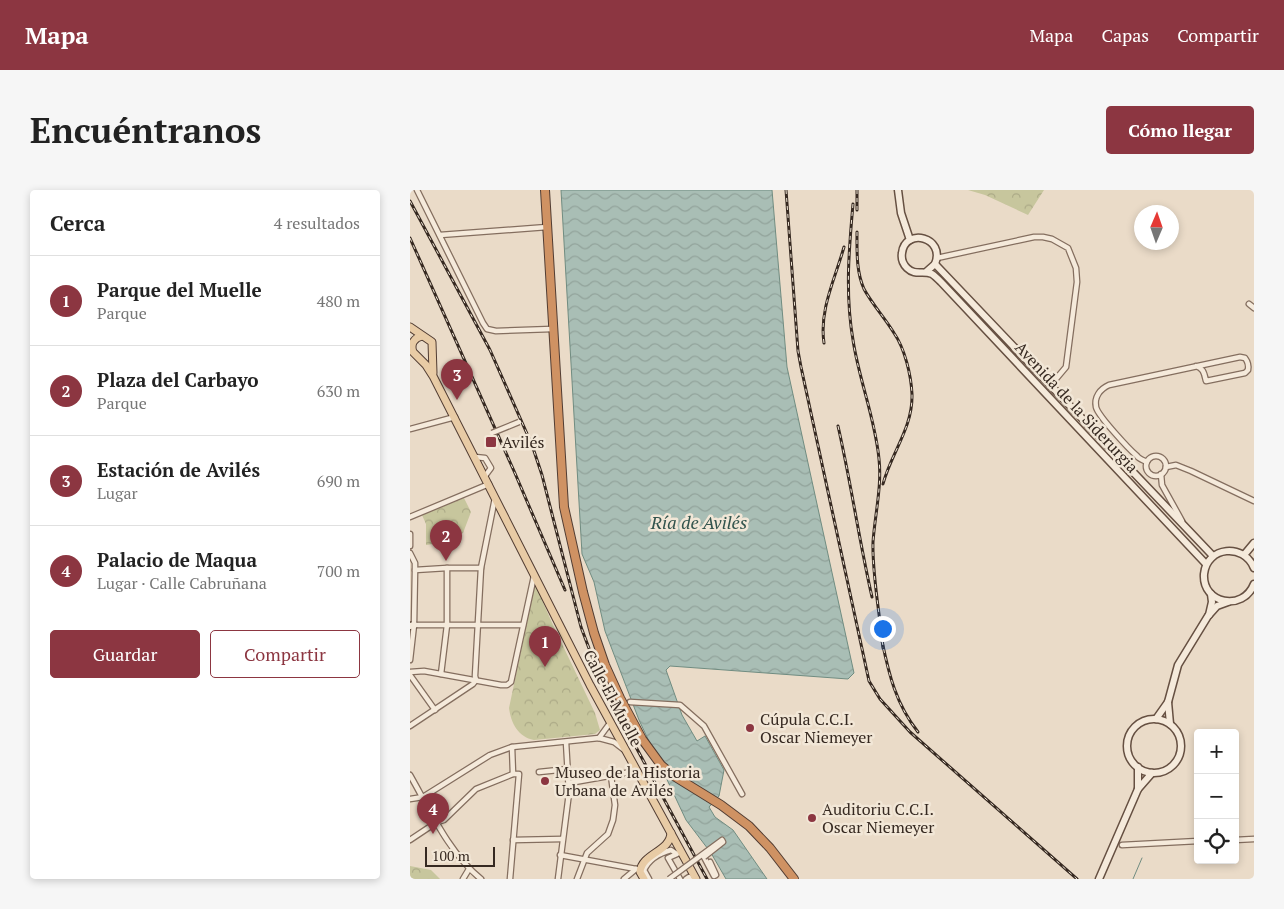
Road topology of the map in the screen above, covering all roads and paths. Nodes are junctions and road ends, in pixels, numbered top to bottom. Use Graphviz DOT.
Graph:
graph roads {
  1 [pos="417,190"];
  2 [pos="545,190"];
  3 [pos="898,190"];
  4 [pos="547,228"];
  5 [pos="440,235"];
  6 [pos="910,240"];
  7 [pos="936,261"];
  8 [pos="926,272"];
  9 [pos="1249,304"];
  10 [pos="1254,308"];
  11 [pos="410,328"];
  12 [pos="552,329"];
  13 [pos="422,336"];
  14 [pos="415,339"];
  15 [pos="432,353"];
  16 [pos="414,354"];
  17 [pos="1196,366"];
  18 [pos="433,376"];
  19 [pos="1050,386"];
  20 [pos="455,417"];
  21 [pos="519,422"];
  22 [pos="410,429"];
  23 [pos="492,433"];
  24 [pos="1147,462"];
  25 [pos="1166,467"];
  26 [pos="1161,474"];
  27 [pos="489,484"];
  28 [pos="495,496"];
  29 [pos="1254,501"];
  30 [pos="410,517"];
  31 [pos="1185,527"];
  32 [pos="410,534"];
  33 [pos="1254,543"];
  34 [pos="410,546"];
  35 [pos="410,552"];
  36 [pos="1244,554"];
  37 [pos="1212,556"];
  38 [pos="1206,564"];
  39 [pos="447,568"];
  40 [pos="481,568"];
  41 [pos="1254,568"];
  42 [pos="415,570"];
  43 [pos="534,574"];
  44 [pos="1254,586"];
  45 [pos="1211,594"];
  46 [pos="1251,596"];
  47 [pos="1229,601"];
  48 [pos="1208,616"];
  49 [pos="479,624"];
  50 [pos="412,625"];
  51 [pos="446,625"];
  52 [pos="523,625"];
  53 [pos="410,660"];
  54 [pos="410,674"];
  55 [pos="441,674"];
  56 [pos="476,680"];
  57 [pos="630,702"];
  58 [pos="1168,702"];
  59 [pos="435,710"];
  60 [pos="1156,719"];
  61 [pos="610,723"];
  62 [pos="1170,724"];
  63 [pos="410,726"];
  64 [pos="599,738"];
  65 [pos="566,742"];
  66 [pos="512,747"];
  67 [pos="626,751"];
  68 [pos="1138,767"];
  69 [pos="568,769"];
  70 [pos="637,771"];
  71 [pos="539,772"];
  72 [pos="1152,772"];
  73 [pos="513,774"];
  74 [pos="410,775"];
  75 [pos="611,776"];
  76 [pos="569,783"];
  77 [pos="1138,789"];
  78 [pos="742,794"];
  79 [pos="423,797"];
  80 [pos="410,799"];
  81 [pos="437,822"];
  82 [pos="671,832"];
  83 [pos="562,839"];
  84 [pos="1254,839"];
  85 [pos="410,840"];
  86 [pos="513,840"];
  87 [pos="1239,840"];
  88 [pos="1194,841"];
  89 [pos="1122,845"];
  90 [pos="663,848"];
  91 [pos="560,855"];
  92 [pos="585,860"];
  93 [pos="685,860"];
  94 [pos="710,862"];
  95 [pos="469,869"];
  96 [pos="638,869"];
  97 [pos="679,876"];
  98 [pos="463,879"];
  99 [pos="481,879"];
  100 [pos="510,879"];
  101 [pos="558,879"];
  102 [pos="577,879"];
  103 [pos="624,879"];
  104 [pos="644,879"];
  105 [pos="649,879"];
  106 [pos="669,879"];
  107 [pos="674,879"];
  108 [pos="686,879"];
  109 [pos="690,879"];
  110 [pos="696,879"];
  111 [pos="794,879"];
  112 [pos="1099,879"];
  1 -- 5 [label="street"];
  2 -- 4 [label="highway"];
  3 -- 6 [label="street"];
  4 -- 5 [label="street"];
  4 -- 12 [label="highway"];
  5 -- 12 [label="street"];
  6 -- 7 [label="street"];
  6 -- 8 [label="street"];
  7 -- 8 [label="street"];
  7 -- 19 [label="street, Avenida de la Siderurgia"];
  7 -- 19 [label="street"];
  8 -- 38 [label="street, Avenida de la Siderurgia"];
  9 -- 10 [label="street"];
  11 -- 13 [label="main road"];
  11 -- 14 [label="main road"];
  12 -- 111 [label="highway"];
  13 -- 14 [label="main road"];
  13 -- 15 [label="main road"];
  14 -- 16 [label="main road"];
  15 -- 16 [label="main road"];
  15 -- 18 [label="main road"];
  16 -- 18 [label="main road, Calle El Muelle"];
  17 -- 17 [label="street"];
  17 -- 24 [label="street"];
  18 -- 20 [label="main road, Calle El Muelle"];
  19 -- 31 [label="street, Avenida de la Siderurgia"];
  20 -- 22 [label="street"];
  20 -- 27 [label="main road, Calle El Muelle"];
  21 -- 23 [label="street, bridge"];
  24 -- 25 [label="street"];
  24 -- 26 [label="street"];
  25 -- 26 [label="street"];
  25 -- 29 [label="street"];
  26 -- 31 [label="street"];
  27 -- 28 [label="main road, Calle El Muelle"];
  27 -- 30 [label="street"];
  28 -- 40 [label="street"];
  28 -- 43 [label="main road, Calle El Muelle"];
  31 -- 37 [label="street, Avenida de la Siderurgia"];
  32 -- 34 [label="street"];
  33 -- 36 [label="street"];
  35 -- 42 [label="street"];
  36 -- 37 [label="street"];
  36 -- 41 [label="street"];
  37 -- 38 [label="street"];
  38 -- 45 [label="street"];
  39 -- 40 [label="street"];
  39 -- 42 [label="street"];
  39 -- 51 [label="street"];
  40 -- 49 [label="street"];
  42 -- 50 [label="street"];
  43 -- 52 [label="street"];
  43 -- 61 [label="main road, Calle El Muelle"];
  44 -- 46 [label="street"];
  45 -- 47 [label="street"];
  45 -- 48 [label="street"];
  46 -- 47 [label="street"];
  47 -- 48 [label="street"];
  48 -- 58 [label="street"];
  49 -- 51 [label="street"];
  49 -- 52 [label="street"];
  49 -- 56 [label="street"];
  50 -- 51 [label="street"];
  50 -- 53 [label="street"];
  51 -- 55 [label="street"];
  52 -- 56 [label="street"];
  54 -- 55 [label="street"];
  54 -- 59 [label="street"];
  55 -- 56 [label="street"];
  56 -- 59 [label="street"];
  57 -- 78 [label="street"];
  58 -- 60 [label="street"];
  58 -- 62 [label="street"];
  59 -- 63 [label="street"];
  60 -- 62 [label="street"];
  60 -- 68 [label="street"];
  61 -- 64 [label="street"];
  61 -- 67 [label="main road, Calle El Muelle"];
  62 -- 72 [label="street"];
  64 -- 65 [label="street"];
  64 -- 67 [label="street"];
  65 -- 66 [label="street"];
  65 -- 69 [label="street"];
  66 -- 73 [label="street"];
  66 -- 79 [label="street"];
  67 -- 70 [label="main road, Calle El Muelle"];
  68 -- 72 [label="street"];
  68 -- 77 [label="street"];
  69 -- 71 [label="street"];
  69 -- 83 [label="street"];
  70 -- 75 [label="street"];
  70 -- 82 [label="main road, Calle El Muelle"];
  72 -- 77 [label="street"];
  73 -- 81 [label="street"];
  73 -- 86 [label="street"];
  74 -- 79 [label="street"];
  75 -- 76 [label="street"];
  75 -- 92 [label="street"];
  77 -- 112 [label="street"];
  79 -- 80 [label="street"];
  79 -- 81 [label="street"];
  81 -- 85 [label="street"];
  81 -- 95 [label="street"];
  82 -- 90 [label="main road"];
  82 -- 93 [label="main road, Calle El Muelle"];
  83 -- 86 [label="street"];
  83 -- 91 [label="street"];
  84 -- 87 [label="street"];
  86 -- 100 [label="street"];
  88 -- 89 [label="street"];
  90 -- 93 [label="main road"];
  90 -- 96 [label="main road"];
  91 -- 92 [label="street"];
  91 -- 101 [label="street"];
  92 -- 96 [label="street"];
  92 -- 102 [label="street"];
  93 -- 110 [label="main road, Calle El Muelle"];
  94 -- 106 [label="street, bridge"];
  95 -- 98 [label="street"];
  95 -- 99 [label="street"];
  96 -- 103 [label="street"];
  96 -- 104 [label="main road"];
  97 -- 105 [label="street"];
  97 -- 107 [label="street, bridge"];
  108 -- 109 [label="street"];
}
